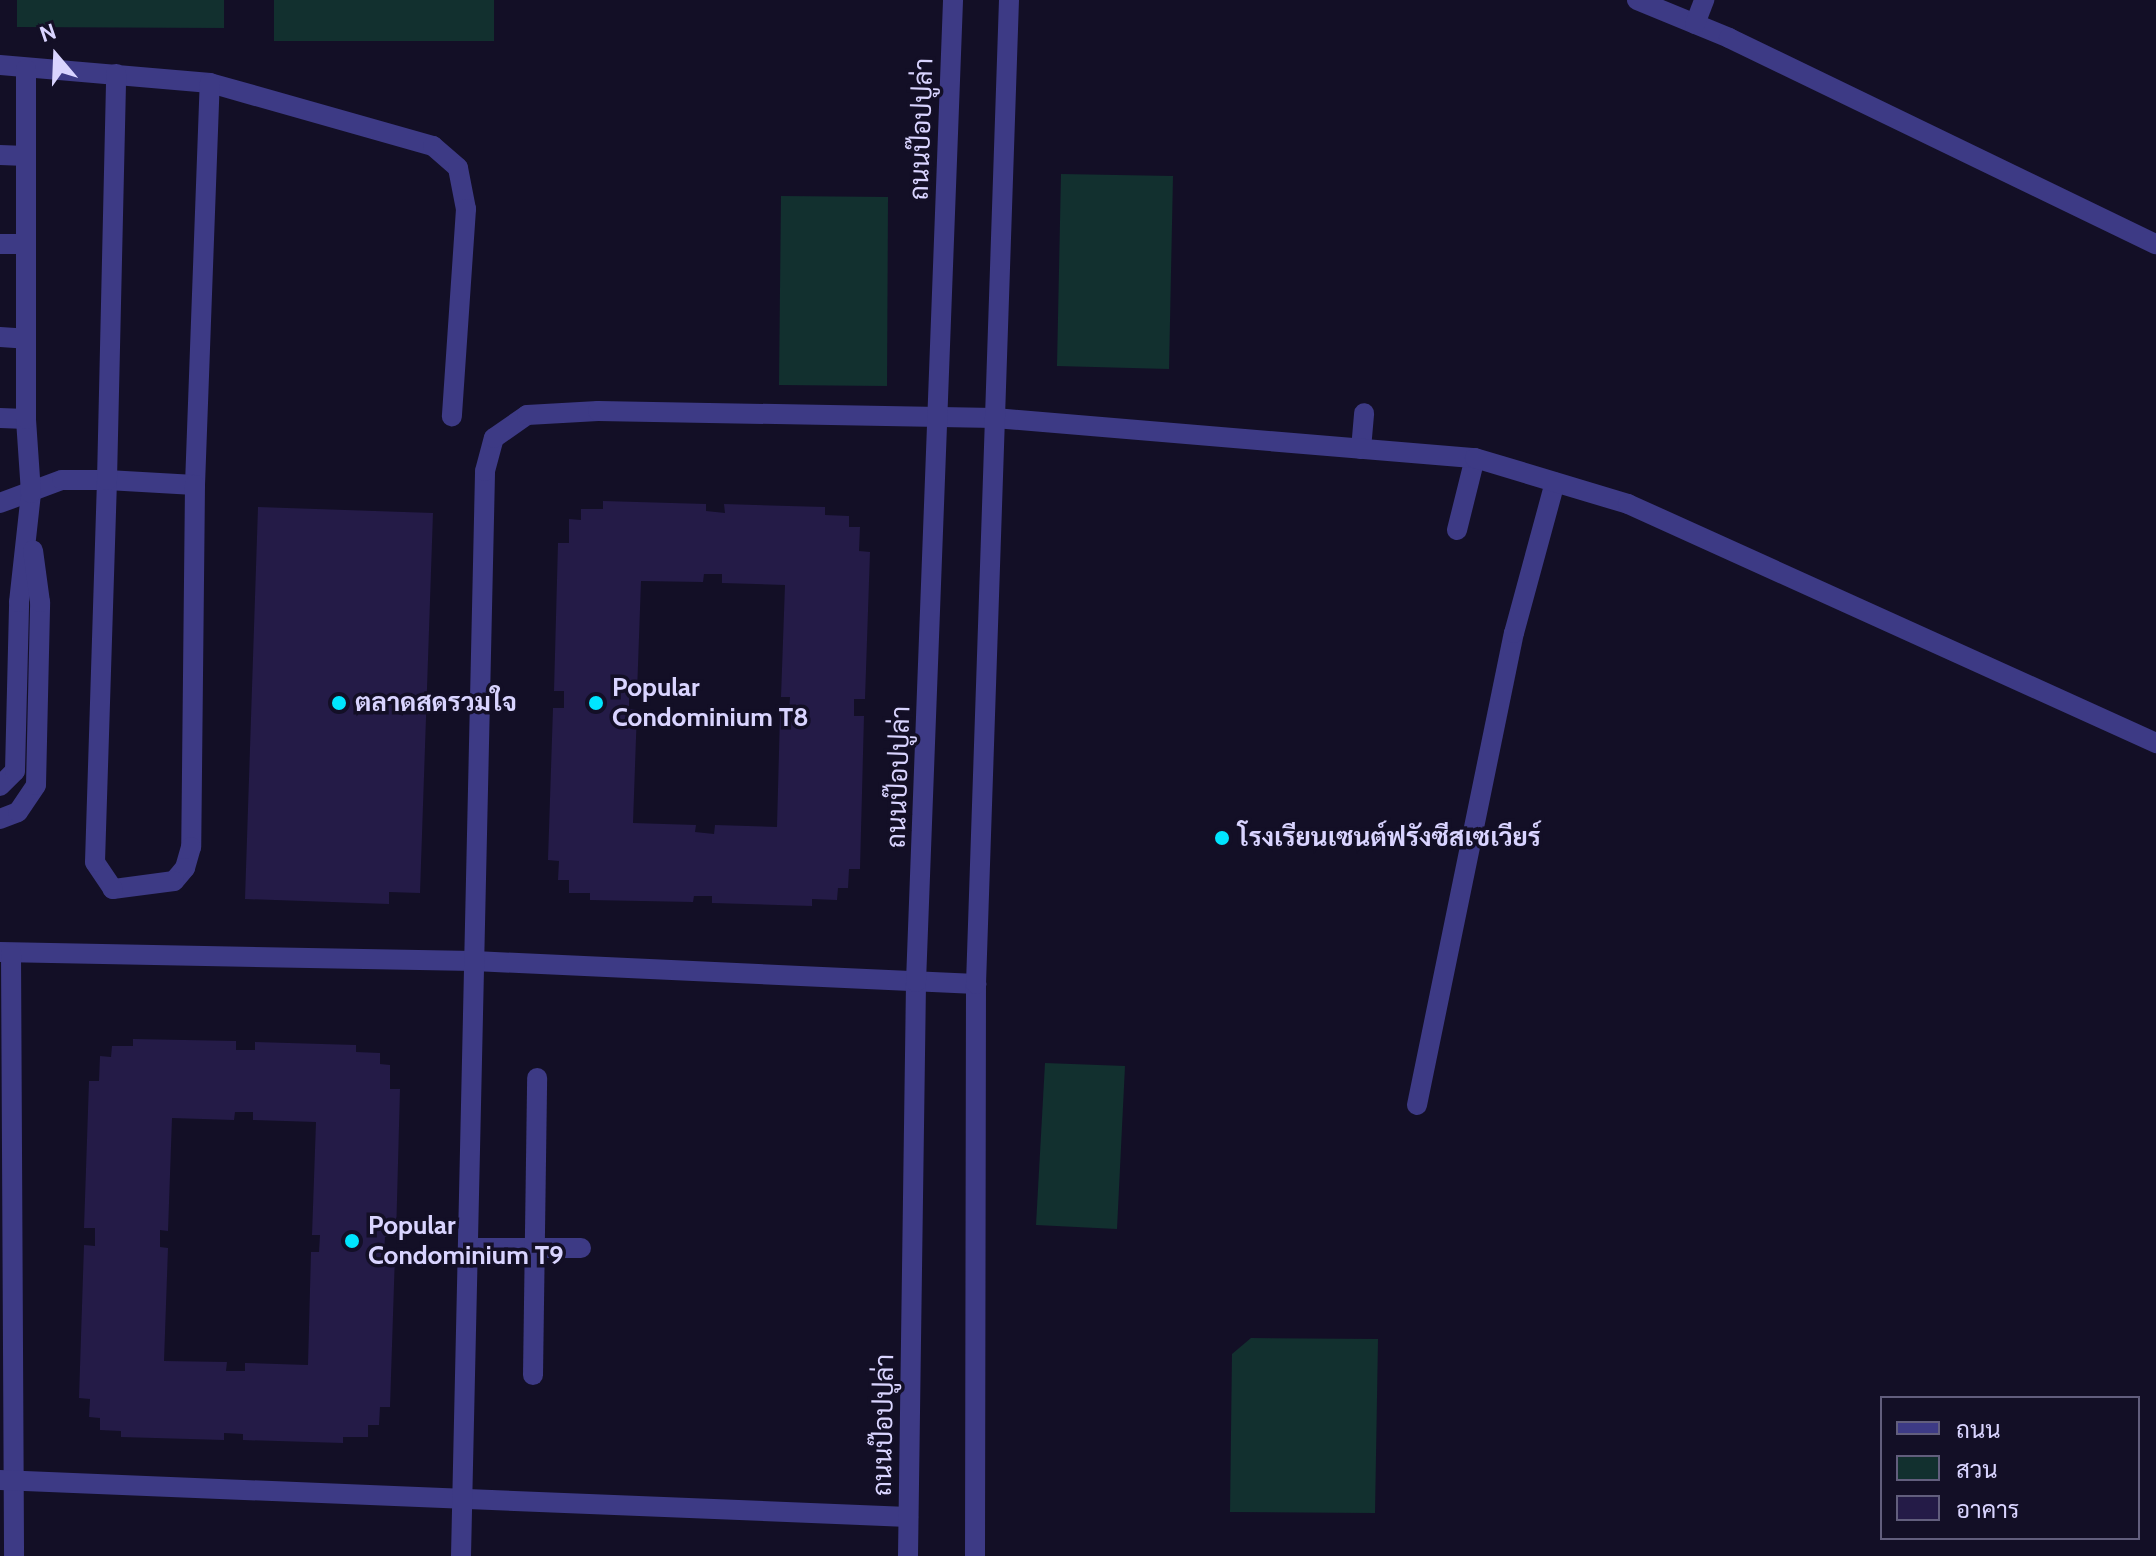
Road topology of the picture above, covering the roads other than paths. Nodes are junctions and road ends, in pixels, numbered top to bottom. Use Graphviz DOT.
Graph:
graph roads {
  1 [pos="953,0"];
  2 [pos="1009,0"];
  3 [pos="1637,0"];
  4 [pos="1704,0"];
  5 [pos="1695,24"];
  6 [pos="0,65"];
  7 [pos="26,69"];
  8 [pos="116,74"];
  9 [pos="210,83"];
  10 [pos="0,155"];
  11 [pos="26,156"];
  12 [pos="0,244"];
  13 [pos="26,244"];
  14 [pos="2156,244"];
  15 [pos="0,337"];
  16 [pos="26,339"];
  17 [pos="1364,413"];
  18 [pos="939,416"];
  19 [pos="452,417"];
  20 [pos="0,418"];
  21 [pos="995,418"];
  22 [pos="26,419"];
  23 [pos="1361,449"];
  24 [pos="1475,458"];
  25 [pos="107,480"];
  26 [pos="1555,482"];
  27 [pos="195,485"];
  28 [pos="31,493"];
  29 [pos="0,503"];
  30 [pos="30,526"];
  31 [pos="1457,530"];
  32 [pos="9,601"];
  33 [pos="8,656"];
  34 [pos="2156,743"];
  35 [pos="0,786"];
  36 [pos="0,819"];
  37 [pos="6,952"];
  38 [pos="474,961"];
  39 [pos="916,982"];
  40 [pos="976,984"];
  41 [pos="537,1078"];
  42 [pos="1417,1105"];
  43 [pos="468,1248"];
  44 [pos="533,1248"];
  45 [pos="581,1248"];
  46 [pos="533,1375"];
  47 [pos="7,1480"];
  48 [pos="461,1502"];
  49 [pos="908,1517"];
  50 [pos="14,1556"];
  51 [pos="461,1556"];
  52 [pos="908,1556"];
  53 [pos="975,1556"];
  1 -- 18 [label="street, ถนนป๊อปปูล่า"];
  2 -- 21 [label="street"];
  3 -- 5 [label="street"];
  4 -- 5 [label="street"];
  5 -- 14 [label="street"];
  6 -- 7 [label="street"];
  7 -- 8 [label="street"];
  7 -- 11 [label="street"];
  8 -- 9 [label="street"];
  8 -- 25 [label="street"];
  9 -- 19 [label="street"];
  9 -- 27 [label="street"];
  10 -- 11 [label="street"];
  11 -- 13 [label="street"];
  12 -- 13 [label="street"];
  13 -- 16 [label="street"];
  15 -- 16 [label="street"];
  16 -- 22 [label="street"];
  17 -- 23 [label="street"];
  18 -- 21 [label="street"];
  18 -- 38 [label="street"];
  18 -- 39 [label="street, ถนนป๊อปปูล่า"];
  20 -- 22 [label="street"];
  21 -- 23 [label="street"];
  21 -- 40 [label="street"];
  22 -- 28 [label="street"];
  23 -- 24 [label="street"];
  24 -- 26 [label="street"];
  24 -- 31 [label="street"];
  25 -- 27 [label="street"];
  25 -- 27 [label="street"];
  25 -- 28 [label="street"];
  26 -- 34 [label="street"];
  26 -- 42 [label="street"];
  28 -- 29 [label="street"];
  28 -- 30 [label="street"];
  30 -- 32 [label="street"];
  30 -- 36 [label="street"];
  32 -- 33 [label="street"];
  33 -- 35 [label="street"];
  37 -- 38 [label="street"];
  37 -- 47 [label="street"];
  38 -- 39 [label="street"];
  38 -- 43 [label="street"];
  39 -- 40 [label="street"];
  39 -- 49 [label="street, ถนนป๊อปปูล่า"];
  40 -- 53 [label="street"];
  41 -- 44 [label="street"];
  43 -- 44 [label="street"];
  43 -- 48 [label="street"];
  44 -- 45 [label="street"];
  44 -- 46 [label="street"];
  47 -- 48 [label="street"];
  47 -- 50 [label="street"];
  48 -- 49 [label="street"];
  48 -- 51 [label="street"];
  49 -- 52 [label="street, ถนนป๊อปปูล่า"];
}
